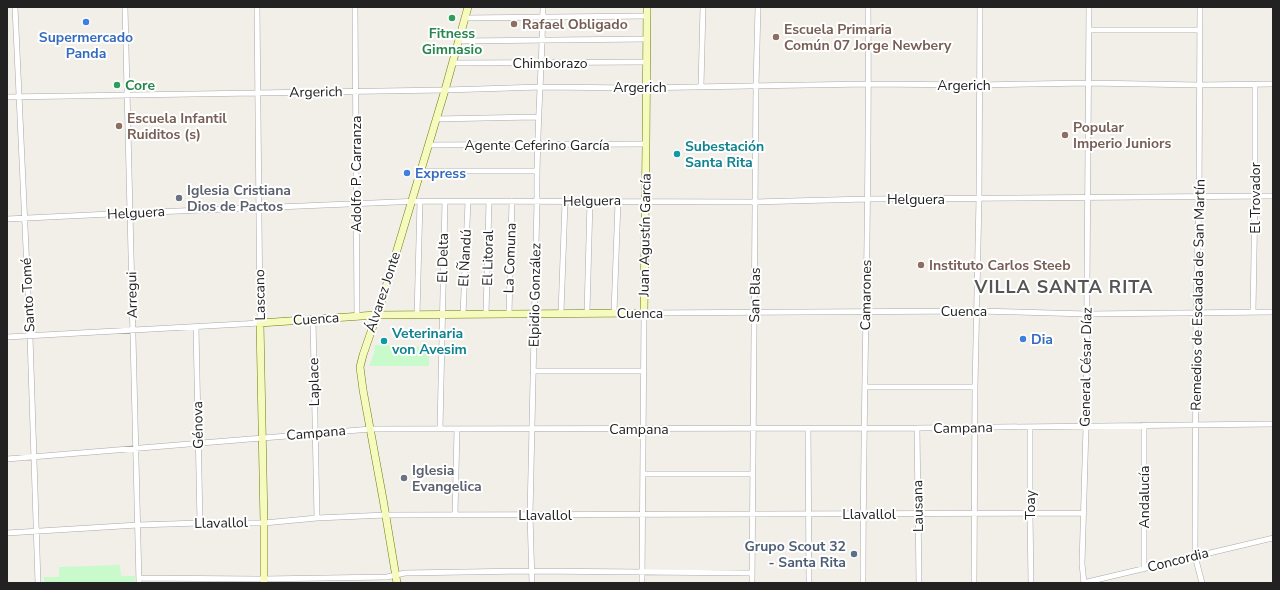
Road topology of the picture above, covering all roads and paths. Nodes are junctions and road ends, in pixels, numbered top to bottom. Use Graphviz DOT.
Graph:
graph roads {
  1 [pos="15,7"];
  2 [pos="126,7"];
  3 [pos="257,7"];
  4 [pos="355,7"];
  5 [pos="468,7"];
  6 [pos="543,7"];
  7 [pos="647,7"];
  8 [pos="703,7"];
  9 [pos="758,7"];
  10 [pos="868,7"];
  11 [pos="980,7"];
  12 [pos="1089,7"];
  13 [pos="1200,7"];
  14 [pos="646,16"];
  15 [pos="543,17"];
  16 [pos="465,18"];
  17 [pos="1088,30"];
  18 [pos="1199,30"];
  19 [pos="647,39"];
  20 [pos="543,40"];
  21 [pos="459,41"];
  22 [pos="647,62"];
  23 [pos="452,63"];
  24 [pos="541,63"];
  25 [pos="1089,83"];
  26 [pos="869,84"];
  27 [pos="1273,84"];
  28 [pos="979,85"];
  29 [pos="1199,85"];
  30 [pos="1255,85"];
  31 [pos="701,86"];
  32 [pos="756,86"];
  33 [pos="541,87"];
  34 [pos="646,87"];
  35 [pos="445,90"];
  36 [pos="355,91"];
  37 [pos="257,93"];
  38 [pos="127,95"];
  39 [pos="7,97"];
  40 [pos="19,97"];
  41 [pos="538,117"];
  42 [pos="436,119"];
  43 [pos="646,144"];
  44 [pos="428,145"];
  45 [pos="538,145"];
  46 [pos="420,171"];
  47 [pos="537,171"];
  48 [pos="1200,196"];
  49 [pos="1255,196"];
  50 [pos="1273,196"];
  51 [pos="1088,197"];
  52 [pos="979,198"];
  53 [pos="868,199"];
  54 [pos="420,201"];
  55 [pos="445,201"];
  56 [pos="489,201"];
  57 [pos="512,201"];
  58 [pos="590,201"];
  59 [pos="618,201"];
  60 [pos="645,201"];
  61 [pos="411,202"];
  62 [pos="468,202"];
  63 [pos="538,202"];
  64 [pos="565,202"];
  65 [pos="756,202"];
  66 [pos="356,204"];
  67 [pos="259,207"];
  68 [pos="131,213"];
  69 [pos="24,218"];
  70 [pos="7,219"];
  71 [pos="977,311"];
  72 [pos="755,312"];
  73 [pos="866,312"];
  74 [pos="1253,312"];
  75 [pos="1273,312"];
  76 [pos="587,313"];
  77 [pos="614,313"];
  78 [pos="644,313"];
  79 [pos="1196,313"];
  80 [pos="442,314"];
  81 [pos="463,314"];
  82 [pos="486,314"];
  83 [pos="509,314"];
  84 [pos="534,314"];
  85 [pos="561,314"];
  86 [pos="1087,314"];
  87 [pos="376,315"];
  88 [pos="417,315"];
  89 [pos="357,316"];
  90 [pos="313,319"];
  91 [pos="260,323"];
  92 [pos="196,327"];
  93 [pos="132,331"];
  94 [pos="30,336"];
  95 [pos="7,337"];
  96 [pos="533,371"];
  97 [pos="644,371"];
  98 [pos="866,387"];
  99 [pos="975,387"];
  100 [pos="1196,424"];
  101 [pos="1273,424"];
  102 [pos="1144,425"];
  103 [pos="1086,426"];
  104 [pos="976,427"];
  105 [pos="1030,427"];
  106 [pos="753,428"];
  107 [pos="808,428"];
  108 [pos="864,428"];
  109 [pos="917,428"];
  110 [pos="371,429"];
  111 [pos="440,429"];
  112 [pos="457,429"];
  113 [pos="532,429"];
  114 [pos="643,429"];
  115 [pos="315,434"];
  116 [pos="262,438"];
  117 [pos="199,443"];
  118 [pos="137,447"];
  119 [pos="34,457"];
  120 [pos="7,458"];
  121 [pos="643,474"];
  122 [pos="753,474"];
  123 [pos="863,513"];
  124 [pos="918,513"];
  125 [pos="975,513"];
  126 [pos="1030,513"];
  127 [pos="1083,513"];
  128 [pos="753,514"];
  129 [pos="808,514"];
  130 [pos="455,515"];
  131 [pos="530,515"];
  132 [pos="643,515"];
  133 [pos="386,516"];
  134 [pos="317,518"];
  135 [pos="200,523"];
  136 [pos="264,523"];
  137 [pos="138,525"];
  138 [pos="36,531"];
  139 [pos="7,533"];
  140 [pos="1273,538"];
  141 [pos="1194,556"];
  142 [pos="1144,569"];
  143 [pos="531,571"];
  144 [pos="642,571"];
  145 [pos="752,573"];
  146 [pos="396,579"];
  147 [pos="139,580"];
  148 [pos="264,581"];
  149 [pos="38,583"];
  150 [pos="532,583"];
  151 [pos="642,583"];
  152 [pos="752,583"];
  153 [pos="809,583"];
  154 [pos="863,583"];
  155 [pos="919,583"];
  156 [pos="974,583"];
  157 [pos="1031,583"];
  158 [pos="1084,583"];
  159 [pos="1202,583"];
  1 -- 40 [label="street, Santo Tomé"];
  2 -- 38 [label="street, Arregui"];
  3 -- 37 [label="street, Lascano"];
  4 -- 36 [label="street, Adolfo P. Carranza"];
  5 -- 16 [label="street, Álvarez Jonte"];
  6 -- 15 [label="street, Elpidio González"];
  7 -- 14 [label="street, Juan Agustín García"];
  8 -- 31 [label="street"];
  9 -- 32 [label="street, San Blas"];
  10 -- 26 [label="street, Camarones"];
  11 -- 28 [label="street"];
  12 -- 17 [label="street, General César Díaz"];
  13 -- 18 [label="street, Remedios de Escalada de San Martín"];
  14 -- 15 [label="street"];
  14 -- 19 [label="street, Juan Agustín García"];
  15 -- 16 [label="street"];
  15 -- 20 [label="street, Elpidio González"];
  16 -- 21 [label="street, Álvarez Jonte"];
  17 -- 18 [label="street"];
  17 -- 25 [label="street, General César Díaz"];
  18 -- 29 [label="street, Remedios de Escalada de San Martín"];
  19 -- 20 [label="street"];
  19 -- 22 [label="street, Juan Agustín García"];
  20 -- 21 [label="street"];
  20 -- 24 [label="street, Elpidio González"];
  21 -- 23 [label="street, Álvarez Jonte"];
  22 -- 24 [label="street, Chimborazo"];
  22 -- 34 [label="street, Juan Agustín García"];
  23 -- 24 [label="street, Chimborazo"];
  23 -- 35 [label="street, Álvarez Jonte"];
  24 -- 33 [label="street, Elpidio González"];
  25 -- 28 [label="street, Argerich"];
  25 -- 29 [label="street, Argerich"];
  25 -- 51 [label="street, General César Díaz"];
  26 -- 28 [label="street, Argerich"];
  26 -- 32 [label="street, Argerich"];
  26 -- 53 [label="street, Camarones"];
  27 -- 30 [label="street, Argerich"];
  28 -- 52 [label="street"];
  29 -- 30 [label="street, Argerich"];
  29 -- 48 [label="street, Remedios de Escalada de San Martín"];
  30 -- 49 [label="street, El Trovador"];
  31 -- 32 [label="street, Argerich"];
  31 -- 34 [label="street, Argerich"];
  32 -- 65 [label="street, San Blas"];
  33 -- 34 [label="street, Argerich"];
  33 -- 35 [label="street, Argerich"];
  33 -- 41 [label="street, Elpidio González"];
  34 -- 43 [label="street, Juan Agustín García"];
  35 -- 36 [label="street, Argerich"];
  35 -- 42 [label="street, Álvarez Jonte"];
  36 -- 37 [label="street, Argerich"];
  36 -- 66 [label="street, Adolfo P. Carranza"];
  37 -- 38 [label="street, Argerich"];
  37 -- 67 [label="street, Lascano"];
  38 -- 40 [label="street, Argerich"];
  38 -- 68 [label="street, Arregui"];
  39 -- 40 [label="street, Argerich"];
  40 -- 69 [label="street, Santo Tomé"];
  41 -- 42 [label="street"];
  41 -- 45 [label="street, Elpidio González"];
  42 -- 44 [label="street, Álvarez Jonte"];
  43 -- 45 [label="street, Agente Ceferino García"];
  43 -- 60 [label="street, Juan Agustín García"];
  44 -- 45 [label="street, Agente Ceferino García"];
  44 -- 46 [label="street, Álvarez Jonte"];
  45 -- 47 [label="street, Elpidio González"];
  46 -- 47 [label="street"];
  46 -- 61 [label="street, Álvarez Jonte"];
  47 -- 63 [label="street, Elpidio González"];
  48 -- 49 [label="street, Helguera"];
  48 -- 51 [label="street, Helguera"];
  48 -- 79 [label="street, Remedios de Escalada de San Martín"];
  49 -- 50 [label="street, Helguera"];
  49 -- 74 [label="street, El Trovador"];
  51 -- 52 [label="street, Helguera"];
  51 -- 86 [label="street, General César Díaz"];
  52 -- 53 [label="street, Helguera"];
  52 -- 71 [label="street"];
  53 -- 65 [label="street, Helguera"];
  53 -- 73 [label="street, Camarones"];
  54 -- 55 [label="street, Helguera"];
  54 -- 61 [label="street, Helguera"];
  54 -- 88 [label="street"];
  55 -- 62 [label="street, Helguera"];
  55 -- 80 [label="street, El Delta"];
  56 -- 57 [label="street, Helguera"];
  56 -- 62 [label="street, Helguera"];
  56 -- 82 [label="street, El Litoral"];
  57 -- 63 [label="street, Helguera"];
  57 -- 83 [label="street, La Comuna"];
  58 -- 59 [label="street, Helguera"];
  58 -- 64 [label="street, Helguera"];
  58 -- 76 [label="street"];
  59 -- 60 [label="street, Helguera"];
  59 -- 77 [label="street"];
  60 -- 65 [label="street, Helguera"];
  60 -- 78 [label="street, Juan Agustín García"];
  61 -- 66 [label="street, Helguera"];
  61 -- 87 [label="street, Álvarez Jonte"];
  62 -- 81 [label="street, El Ñandú"];
  63 -- 64 [label="street, Helguera"];
  63 -- 84 [label="street, Elpidio González"];
  64 -- 85 [label="street"];
  65 -- 72 [label="street, San Blas"];
  66 -- 67 [label="street, Helguera"];
  66 -- 89 [label="street, Adolfo P. Carranza"];
  67 -- 68 [label="street, Helguera"];
  67 -- 91 [label="street, Lascano"];
  68 -- 69 [label="street, Helguera"];
  68 -- 93 [label="street, Arregui"];
  69 -- 70 [label="street, Helguera"];
  69 -- 94 [label="street, Santo Tomé"];
  71 -- 73 [label="street, Cuenca"];
  71 -- 86 [label="street, Cuenca"];
  71 -- 99 [label="street"];
  72 -- 73 [label="street, Cuenca"];
  72 -- 78 [label="street, Cuenca"];
  72 -- 106 [label="street, San Blas"];
  73 -- 98 [label="street, Camarones"];
  74 -- 75 [label="street, Cuenca"];
  74 -- 79 [label="street, Cuenca"];
  76 -- 77 [label="street, Cuenca"];
  76 -- 85 [label="street, Cuenca"];
  77 -- 78 [label="street, Cuenca"];
  78 -- 97 [label="street, Juan Agustín García"];
  79 -- 86 [label="street, Cuenca"];
  79 -- 100 [label="street, Remedios de Escalada de San Martín"];
  80 -- 81 [label="street, Cuenca"];
  80 -- 88 [label="street, Cuenca"];
  80 -- 111 [label="street, El Delta"];
  81 -- 82 [label="street, Cuenca"];
  82 -- 83 [label="street, Cuenca"];
  83 -- 84 [label="street, Cuenca"];
  84 -- 85 [label="street, Cuenca"];
  84 -- 96 [label="street, Elpidio González"];
  86 -- 103 [label="street, General César Díaz"];
  87 -- 88 [label="street, Cuenca"];
  87 -- 89 [label="street, Cuenca"];
  87 -- 110 [label="street, Álvarez Jonte"];
  89 -- 90 [label="street, Cuenca"];
  90 -- 91 [label="street, Cuenca"];
  90 -- 115 [label="street, Laplace"];
  91 -- 92 [label="street, Cuenca"];
  91 -- 116 [label="street, Lascano"];
  92 -- 93 [label="street, Cuenca"];
  92 -- 117 [label="street, Génova"];
  93 -- 94 [label="street, Cuenca"];
  93 -- 118 [label="street, Arregui"];
  94 -- 95 [label="street, Cuenca"];
  94 -- 119 [label="street, Santo Tomé"];
  96 -- 97 [label="street"];
  96 -- 113 [label="street, Elpidio González"];
  97 -- 114 [label="street, Juan Agustín García"];
  98 -- 99 [label="street"];
  98 -- 108 [label="street, Camarones"];
  99 -- 104 [label="street"];
  100 -- 101 [label="street, Campana"];
  100 -- 102 [label="street, Campana"];
  100 -- 141 [label="street, Remedios de Escalada de San Martín"];
  102 -- 103 [label="street, Campana"];
  102 -- 142 [label="street, Andalucía"];
  103 -- 105 [label="street, Campana"];
  103 -- 127 [label="street, General César Díaz"];
  104 -- 105 [label="street, Campana"];
  104 -- 109 [label="street, Campana"];
  104 -- 125 [label="street"];
  105 -- 126 [label="street, Toay"];
  106 -- 107 [label="street, Campana"];
  106 -- 114 [label="street, Campana"];
  106 -- 122 [label="street, San Blas"];
  107 -- 108 [label="street, Campana"];
  107 -- 129 [label="street"];
  108 -- 109 [label="street, Campana"];
  108 -- 123 [label="street, Camarones"];
  109 -- 124 [label="street, Lausana"];
  110 -- 111 [label="street, Campana"];
  110 -- 115 [label="street, Campana"];
  110 -- 133 [label="street, Álvarez Jonte"];
  111 -- 112 [label="street, Campana"];
  112 -- 113 [label="street, Campana"];
  112 -- 130 [label="street"];
  113 -- 114 [label="street, Campana"];
  113 -- 131 [label="street, Elpidio González"];
  114 -- 121 [label="street, Juan Agustín García"];
  115 -- 116 [label="street, Campana"];
  115 -- 134 [label="street, Laplace"];
  116 -- 117 [label="street, Campana"];
  116 -- 136 [label="street, Lascano"];
  117 -- 118 [label="street, Campana"];
  117 -- 135 [label="street, Génova"];
  118 -- 119 [label="street, Campana"];
  118 -- 137 [label="street, Arregui"];
  119 -- 120 [label="street, Campana"];
  119 -- 138 [label="street, Santo Tomé"];
  121 -- 122 [label="street"];
  121 -- 132 [label="street, Juan Agustín García"];
  122 -- 128 [label="street, San Blas"];
  123 -- 124 [label="street, Llavallol"];
  123 -- 129 [label="street, Llavallol"];
  123 -- 154 [label="street, Camarones"];
  124 -- 125 [label="street, Llavallol"];
  124 -- 155 [label="street, Lausana"];
  125 -- 126 [label="street, Llavallol"];
  125 -- 156 [label="street"];
  126 -- 127 [label="street, Llavallol"];
  126 -- 157 [label="street, Toay"];
  127 -- 158 [label="street, General César Díaz"];
  128 -- 129 [label="street, Llavallol"];
  128 -- 132 [label="street, Llavallol"];
  128 -- 145 [label="street, San Blas"];
  129 -- 153 [label="street"];
  130 -- 131 [label="street, Llavallol"];
  130 -- 133 [label="street, Llavallol"];
  131 -- 132 [label="street, Llavallol"];
  131 -- 143 [label="street, Elpidio González"];
  132 -- 144 [label="street, Juan Agustín García"];
  133 -- 134 [label="street, Llavallol"];
  133 -- 146 [label="street, Álvarez Jonte"];
  134 -- 136 [label="street, Llavallol"];
  135 -- 136 [label="street, Llavallol"];
  135 -- 137 [label="street, Llavallol"];
  136 -- 148 [label="street, Lascano"];
  137 -- 138 [label="street, Llavallol"];
  137 -- 147 [label="street, Arregui"];
  138 -- 139 [label="street, Llavallol"];
  138 -- 149 [label="street, Santo Tomé"];
  140 -- 141 [label="street, Concordia"];
  141 -- 142 [label="street, Concordia"];
  141 -- 159 [label="street, Remedios de Escalada de San Martín"];
  142 -- 158 [label="street, Concordia"];
  143 -- 144 [label="street"];
  143 -- 146 [label="street"];
  143 -- 150 [label="street, Elpidio González"];
  144 -- 145 [label="street"];
  144 -- 151 [label="street, Juan Agustín García"];
  145 -- 152 [label="street, San Blas"];
  146 -- 148 [label="street"];
  147 -- 148 [label="street"];
}
